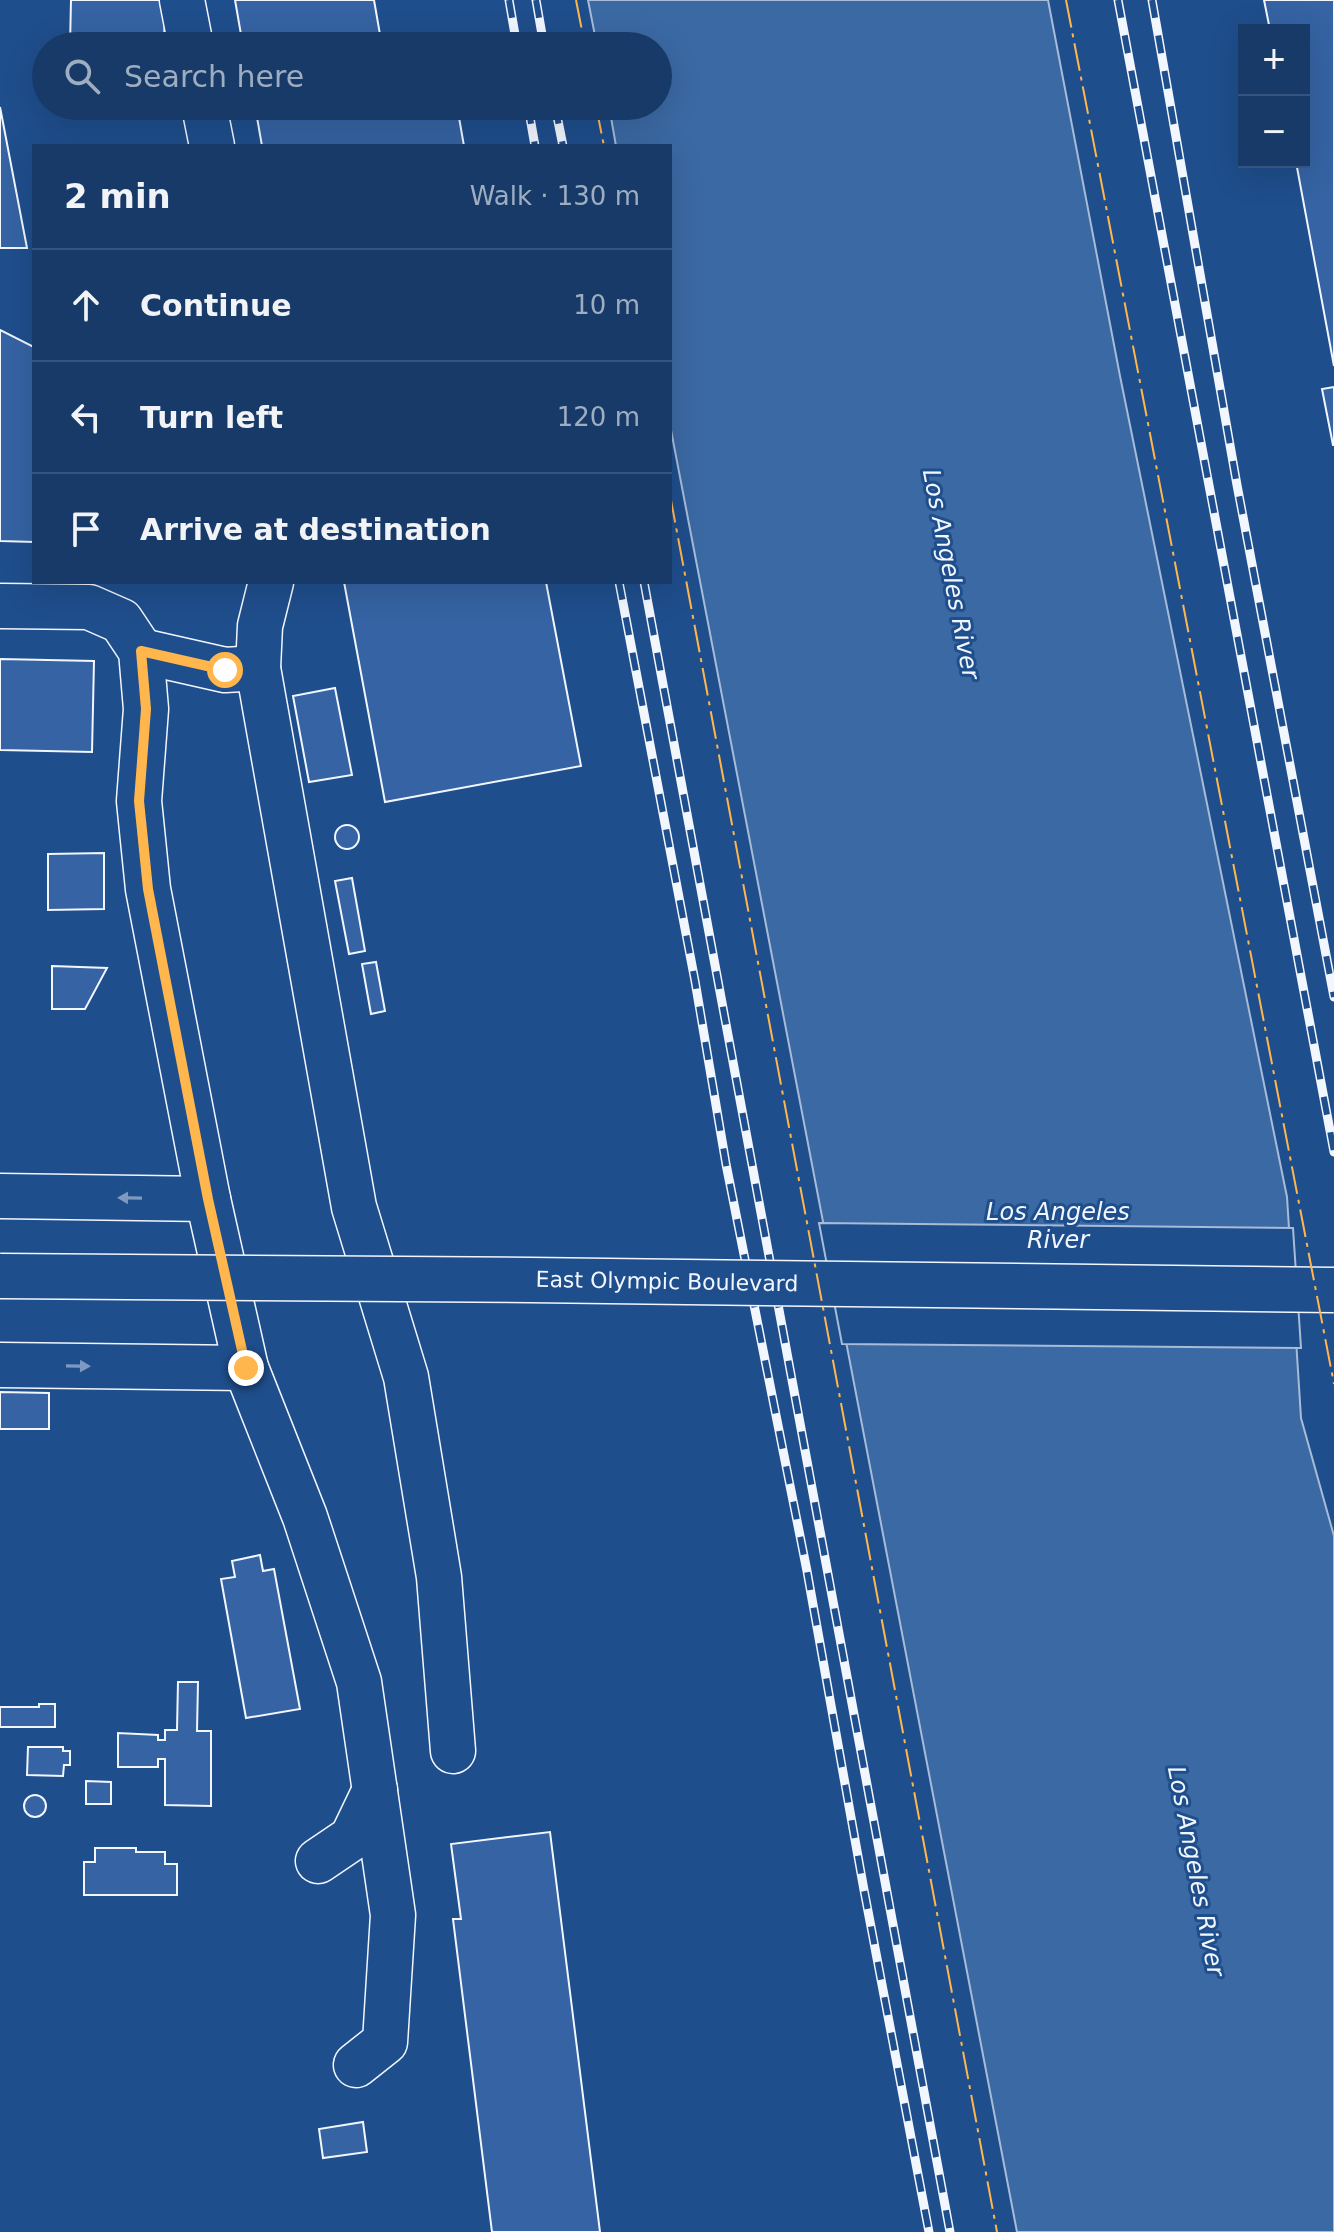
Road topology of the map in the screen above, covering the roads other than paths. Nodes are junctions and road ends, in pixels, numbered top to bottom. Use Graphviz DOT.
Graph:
graph roads {
  1 [pos="182,0"];
  2 [pos="188,32"];
  3 [pos="207,120"];
  4 [pos="212,144"];
  5 [pos="270,584"];
  6 [pos="0,606"];
  7 [pos="141,651"];
  8 [pos="258,668"];
  9 [pos="0,1196"];
  10 [pos="208,1199"];
  11 [pos="0,1276"];
  12 [pos="1334,1290"];
  13 [pos="0,1365"];
  14 [pos="246,1368"];
  15 [pos="453,1751"];
  16 [pos="375,1790"];
  17 [pos="318,1861"];
  18 [pos="356,2065"];
  1 -- 2 [label="main road"];
  3 -- 4 [label="main road"];
  5 -- 8 [label="main road"];
  6 -- 7 [label="main road"];
  7 -- 8 [label="main road"];
  7 -- 10 [label="main road"];
  8 -- 15 [label="main road"];
  10 -- 9 [label="main road, one-way"];
  10 -- 14 [label="main road"];
  11 -- 12 [label="main road, East Olympic Boulevard, bridge"];
  13 -- 14 [label="main road, one-way"];
  14 -- 16 [label="main road"];
  16 -- 17 [label="main road"];
  16 -- 18 [label="main road"];
}
